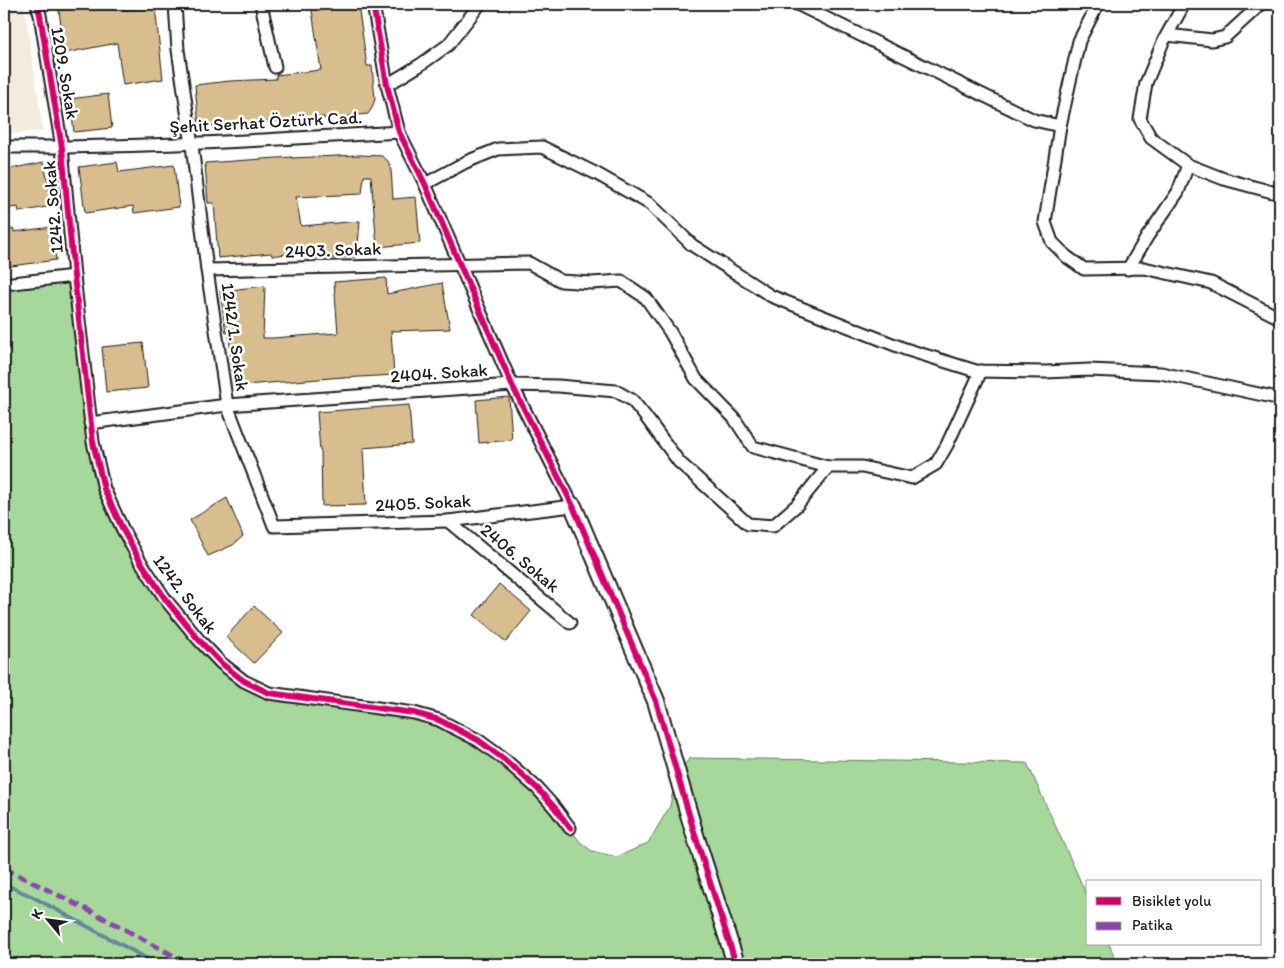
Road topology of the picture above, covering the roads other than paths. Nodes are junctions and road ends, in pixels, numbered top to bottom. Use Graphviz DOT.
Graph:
graph roads {
  1 [pos="36,4"];
  2 [pos="175,4"];
  3 [pos="261,4"];
  4 [pos="373,4"];
  5 [pos="480,4"];
  6 [pos="797,4"];
  7 [pos="1098,4"];
  8 [pos="1184,4"];
  9 [pos="1261,4"];
  10 [pos="1168,35"];
  11 [pos="275,67"];
  12 [pos="387,85"];
  13 [pos="1060,126"];
  14 [pos="399,132"];
  15 [pos="192,144"];
  16 [pos="4,147"];
  17 [pos="62,148"];
  18 [pos="1188,166"];
  19 [pos="425,184"];
  20 [pos="1280,194"];
  21 [pos="460,264"];
  22 [pos="1128,269"];
  23 [pos="207,270"];
  24 [pos="74,276"];
  25 [pos="4,284"];
  26 [pos="1280,318"];
  27 [pos="981,371"];
  28 [pos="512,385"];
  29 [pos="1279,399"];
  30 [pos="227,405"];
  31 [pos="90,423"];
  32 [pos="828,467"];
  33 [pos="573,506"];
  34 [pos="448,521"];
  35 [pos="274,526"];
  36 [pos="570,623"];
  37 [pos="570,828"];
  38 [pos="736,964"];
  1 -- 17 [label="street, 1209. Sokak"];
  2 -- 15 [label="street, 1242/1. Sokak"];
  3 -- 11 [label="street"];
  4 -- 12 [label="street"];
  5 -- 12 [label="street"];
  6 -- 13 [label="street"];
  7 -- 13 [label="street"];
  8 -- 10 [label="street"];
  9 -- 10 [label="street"];
  10 -- 18 [label="street"];
  12 -- 14 [label="street"];
  13 -- 22 [label="street"];
  14 -- 15 [label="street, Şehit Serhat Öztürk Cad."];
  14 -- 19 [label="street"];
  15 -- 17 [label="street, Şehit Serhat Öztürk Cad."];
  15 -- 23 [label="street, 1242/1. Sokak"];
  16 -- 17 [label="street, Şehit Serhat Öztürk Cad."];
  17 -- 24 [label="street, 1242. Sokak"];
  18 -- 20 [label="street"];
  18 -- 22 [label="street"];
  19 -- 21 [label="street"];
  19 -- 27 [label="street"];
  21 -- 23 [label="street, 2403. Sokak"];
  21 -- 28 [label="street"];
  21 -- 32 [label="street, 2403. Sokak"];
  22 -- 26 [label="street"];
  23 -- 30 [label="street, 1242/1. Sokak"];
  24 -- 25 [label="street"];
  24 -- 31 [label="street, 1242. Sokak"];
  27 -- 29 [label="street"];
  27 -- 32 [label="street, 2403. Sokak"];
  28 -- 30 [label="street, 2404. Sokak"];
  28 -- 32 [label="street, 2404. Sokak"];
  28 -- 33 [label="street"];
  30 -- 31 [label="street, 2404. Sokak"];
  30 -- 35 [label="street, 1242/1. Sokak"];
  31 -- 37 [label="street, 1242. Sokak"];
  33 -- 34 [label="street, 2405. Sokak"];
  33 -- 38 [label="street"];
  34 -- 35 [label="street, 2405. Sokak"];
  34 -- 36 [label="street, 2406. Sokak"];
}
